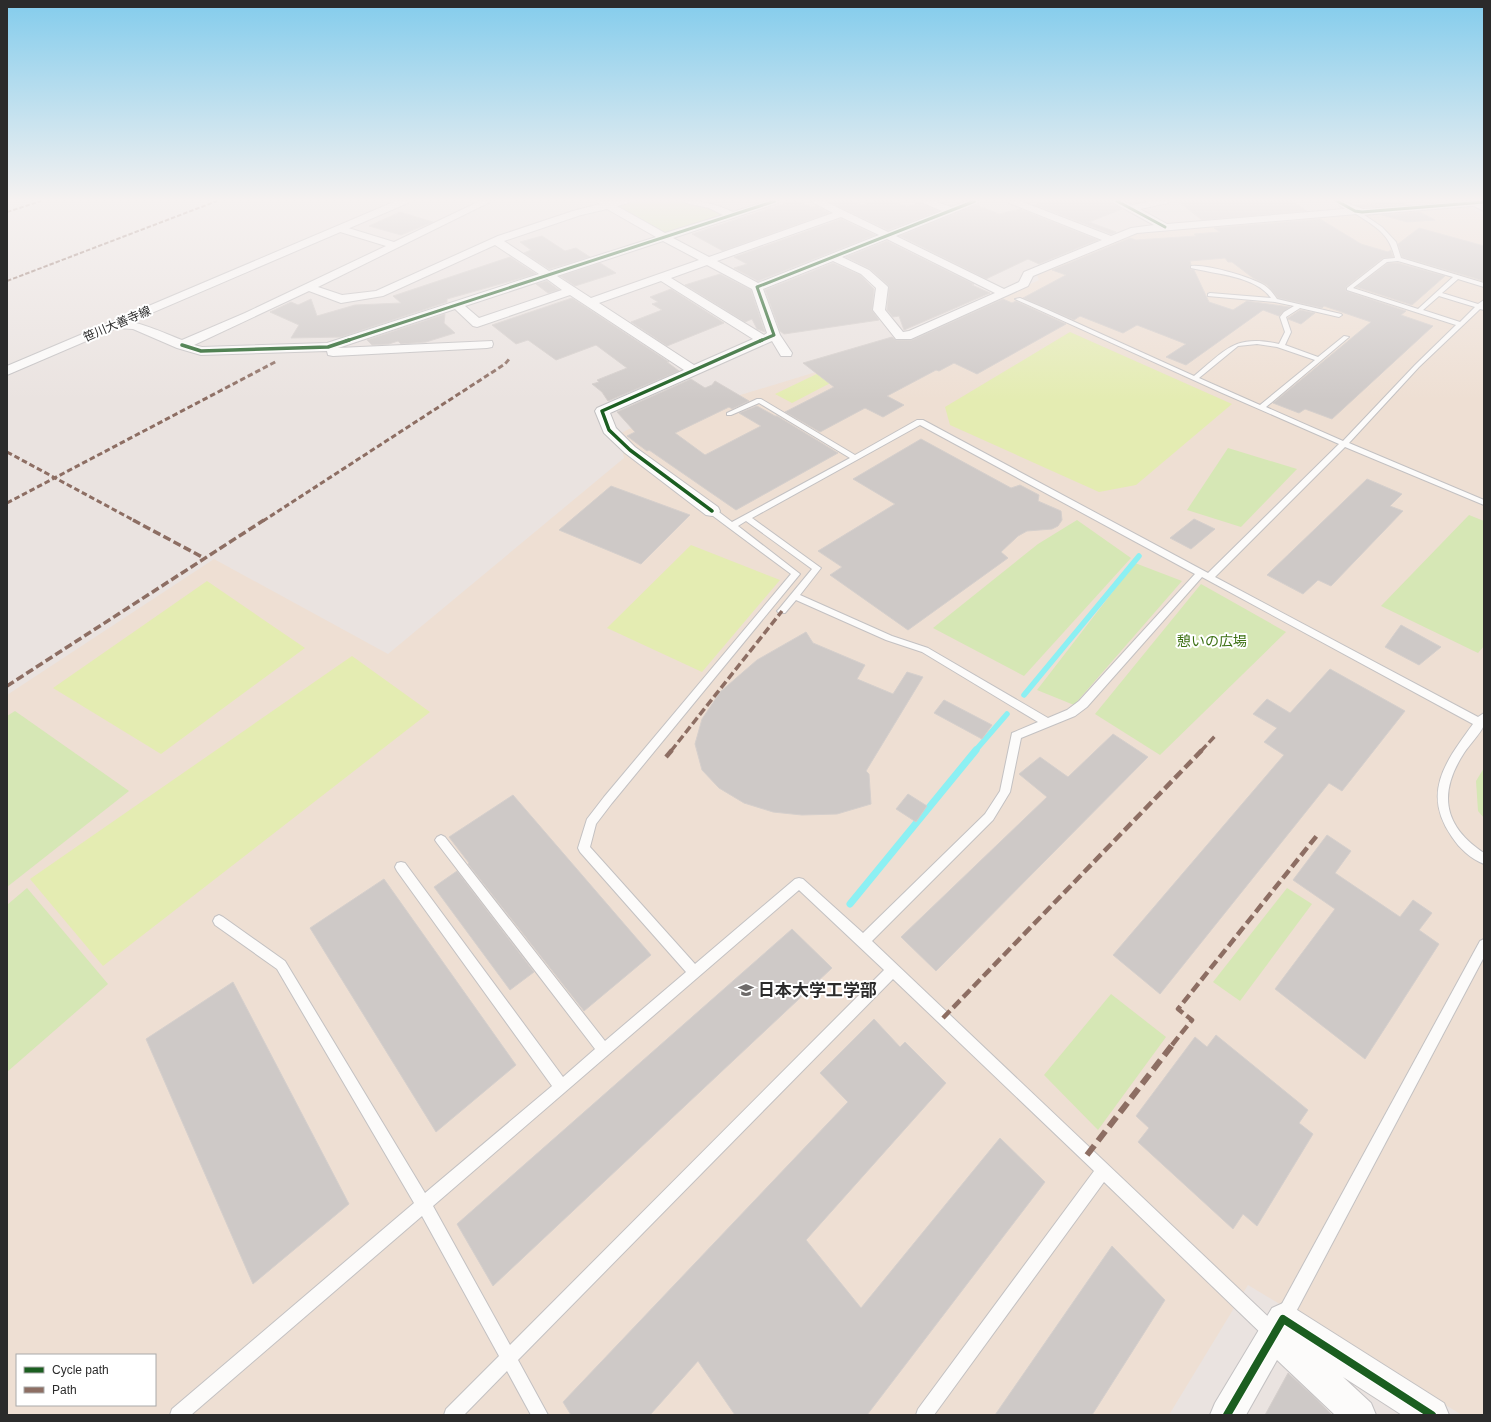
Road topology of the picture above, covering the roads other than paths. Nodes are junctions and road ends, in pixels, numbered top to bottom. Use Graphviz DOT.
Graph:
graph roads {
  1 [pos="251,267"];
  2 [pos="348,267"];
  3 [pos="438,267"];
  4 [pos="535,267"];
  5 [pos="574,267"];
  6 [pos="689,267"];
  7 [pos="723,267"];
  8 [pos="804,267"];
  9 [pos="856,267"];
  10 [pos="951,267"];
  11 [pos="1044,267"];
  12 [pos="1195,267"];
  13 [pos="1377,267"];
  14 [pos="1425,267"];
  15 [pos="548,276"];
  16 [pos="662,277"];
  17 [pos="1457,277"];
  18 [pos="1484,285"];
  19 [pos="757,286"];
  20 [pos="308,287"];
  21 [pos="570,291"];
  22 [pos="1004,293"];
  23 [pos="1438,294"];
  24 [pos="1210,296"];
  25 [pos="1018,299"];
  26 [pos="1274,300"];
  27 [pos="588,302"];
  28 [pos="457,305"];
  29 [pos="1300,305"];
  30 [pos="1482,305"];
  31 [pos="1419,311"];
  32 [pos="1338,315"];
  33 [pos="116,324"];
  34 [pos="1460,324"];
  35 [pos="1346,337"];
  36 [pos="768,338"];
  37 [pos="486,344"];
  38 [pos="182,345"];
  39 [pos="1281,346"];
  40 [pos="328,347"];
  41 [pos="786,353"];
  42 [pos="1318,359"];
  43 [pos="694,370"];
  44 [pos="7,371"];
  45 [pos="1195,378"];
  46 [pos="1261,408"];
  47 [pos="729,414"];
  48 [pos="1344,444"];
  49 [pos="855,458"];
  50 [pos="1484,503"];
  51 [pos="712,511"];
  52 [pos="747,518"];
  53 [pos="732,526"];
  54 [pos="1205,575"];
  55 [pos="794,596"];
  56 [pos="782,611"];
  57 [pos="1482,720"];
  58 [pos="1047,722"];
  59 [pos="441,840"];
  60 [pos="1484,859"];
  61 [pos="400,867"];
  62 [pos="219,921"];
  63 [pos="863,941"];
  64 [pos="1484,945"];
  65 [pos="893,970"];
  66 [pos="694,972"];
  67 [pos="604,1050"];
  68 [pos="561,1086"];
  69 [pos="1103,1171"];
  70 [pos="424,1205"];
  71 [pos="1279,1326"];
  72 [pos="508,1358"];
  73 [pos="178,1415"];
  74 [pos="452,1415"];
  75 [pos="540,1415"];
  76 [pos="924,1415"];
  77 [pos="1227,1415"];
  78 [pos="1359,1415"];
  79 [pos="1432,1415"];
  1 -- 33 [label="street, 笹川大善寺線"];
  2 -- 20 [label="street"];
  3 -- 20 [label="street"];
  4 -- 15 [label="street"];
  5 -- 15 [label="street"];
  6 -- 16 [label="street"];
  7 -- 19 [label="street"];
  8 -- 19 [label="street"];
  9 -- 22 [label="street"];
  10 -- 22 [label="street"];
  11 -- 22 [label="street"];
  12 -- 26 [label="lane"];
  13 -- 31 [label="lane"];
  14 -- 17 [label="lane"];
  15 -- 21 [label="street"];
  15 -- 28 [label="street"];
  16 -- 27 [label="street"];
  16 -- 36 [label="street"];
  17 -- 18 [label="lane"];
  17 -- 23 [label="lane"];
  19 -- 36 [label="street"];
  20 -- 38 [label="street"];
  21 -- 27 [label="street"];
  21 -- 28 [label="street"];
  23 -- 30 [label="lane"];
  23 -- 31 [label="lane"];
  24 -- 26 [label="lane"];
  25 -- 45 [label="lane"];
  26 -- 29 [label="lane"];
  27 -- 43 [label="street"];
  28 -- 40 [label="street"];
  29 -- 32 [label="lane"];
  29 -- 39 [label="lane"];
  30 -- 34 [label="lane"];
  31 -- 34 [label="lane"];
  33 -- 38 [label="street"];
  33 -- 44 [label="street, 笹川大善寺線"];
  34 -- 48 [label="lane"];
  35 -- 42 [label="lane"];
  36 -- 41 [label="street"];
  36 -- 43 [label="street"];
  37 -- 40 [label="street"];
  38 -- 40 [label="street"];
  39 -- 42 [label="lane"];
  39 -- 45 [label="lane"];
  42 -- 46 [label="lane"];
  43 -- 51 [label="street"];
  45 -- 46 [label="lane"];
  46 -- 48 [label="lane"];
  47 -- 49 [label="lane"];
  48 -- 50 [label="lane"];
  48 -- 54 [label="lane"];
  49 -- 52 [label="lane"];
  49 -- 54 [label="lane"];
  51 -- 53 [label="lane"];
  52 -- 53 [label="lane"];
  52 -- 55 [label="lane"];
  53 -- 66 [label="lane"];
  54 -- 57 [label="lane"];
  54 -- 58 [label="lane"];
  55 -- 56 [label="lane"];
  55 -- 58 [label="lane"];
  57 -- 60 [label="lane"];
  58 -- 63 [label="lane"];
  59 -- 67 [label="lane"];
  61 -- 68 [label="lane"];
  62 -- 70 [label="lane"];
  63 -- 65 [label="lane"];
  63 -- 66 [label="lane"];
  64 -- 71 [label="lane"];
  65 -- 69 [label="lane"];
  65 -- 72 [label="lane"];
  66 -- 67 [label="lane"];
  67 -- 68 [label="lane"];
  68 -- 70 [label="lane"];
  69 -- 71 [label="lane"];
  69 -- 76 [label="lane"];
  70 -- 72 [label="lane"];
  70 -- 73 [label="lane"];
  71 -- 77 [label="street"];
  71 -- 78 [label="street"];
  71 -- 79 [label="street"];
  72 -- 74 [label="lane"];
  72 -- 75 [label="lane"];
}
